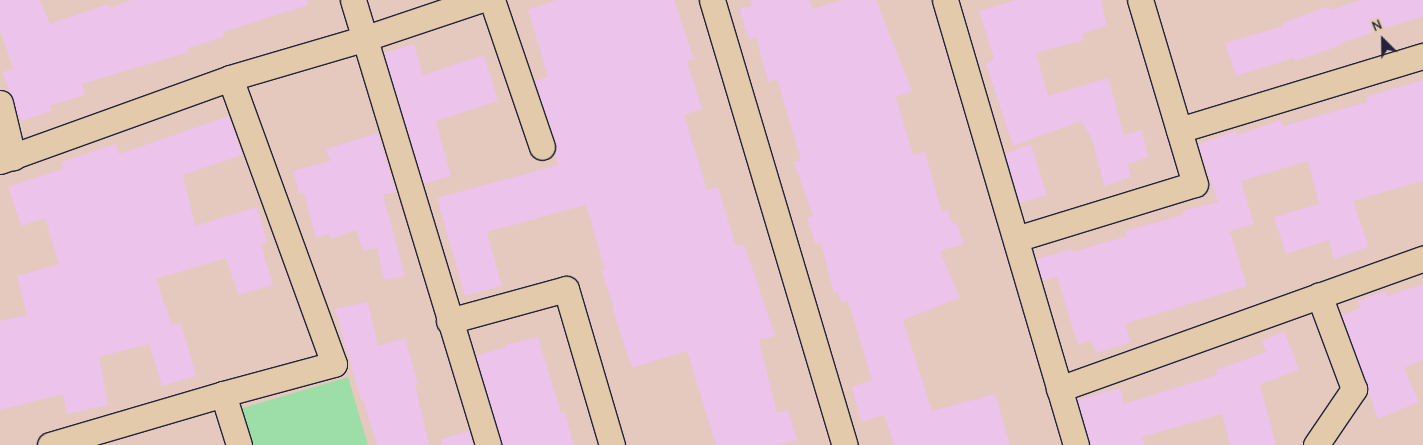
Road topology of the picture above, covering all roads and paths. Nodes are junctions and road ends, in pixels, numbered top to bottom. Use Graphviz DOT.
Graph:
graph roads {
  1 [pos="353,0"];
  2 [pos="479,0"];
  3 [pos="492,0"];
  4 [pos="712,0"];
  5 [pos="945,0"];
  6 [pos="1140,0"];
  7 [pos="366,38"];
  8 [pos="1423,56"];
  9 [pos="230,78"];
  10 [pos="0,104"];
  11 [pos="1179,130"];
  12 [pos="542,147"];
  13 [pos="6,159"];
  14 [pos="1016,239"];
  15 [pos="1423,259"];
  16 [pos="1319,295"];
  17 [pos="449,321"];
  18 [pos="1059,389"];
  19 [pos="223,394"];
  20 [pos="50,445"];
  21 [pos="239,445"];
  22 [pos="488,445"];
  23 [pos="612,445"];
  24 [pos="845,445"];
  25 [pos="1076,445"];
  26 [pos="1316,445"];
  1 -- 7 [label="street"];
  2 -- 7 [label="street"];
  3 -- 12 [label="street"];
  4 -- 24 [label="street"];
  5 -- 14 [label="street"];
  6 -- 11 [label="street"];
  7 -- 9 [label="street"];
  7 -- 17 [label="street"];
  8 -- 11 [label="street"];
  9 -- 13 [label="street"];
  9 -- 19 [label="street"];
  10 -- 13 [label="street"];
  11 -- 14 [label="street"];
  14 -- 18 [label="street"];
  15 -- 16 [label="street"];
  16 -- 18 [label="street"];
  16 -- 26 [label="street"];
  17 -- 22 [label="street"];
  17 -- 23 [label="street"];
  18 -- 25 [label="street"];
  19 -- 20 [label="street"];
  19 -- 21 [label="street"];
}
